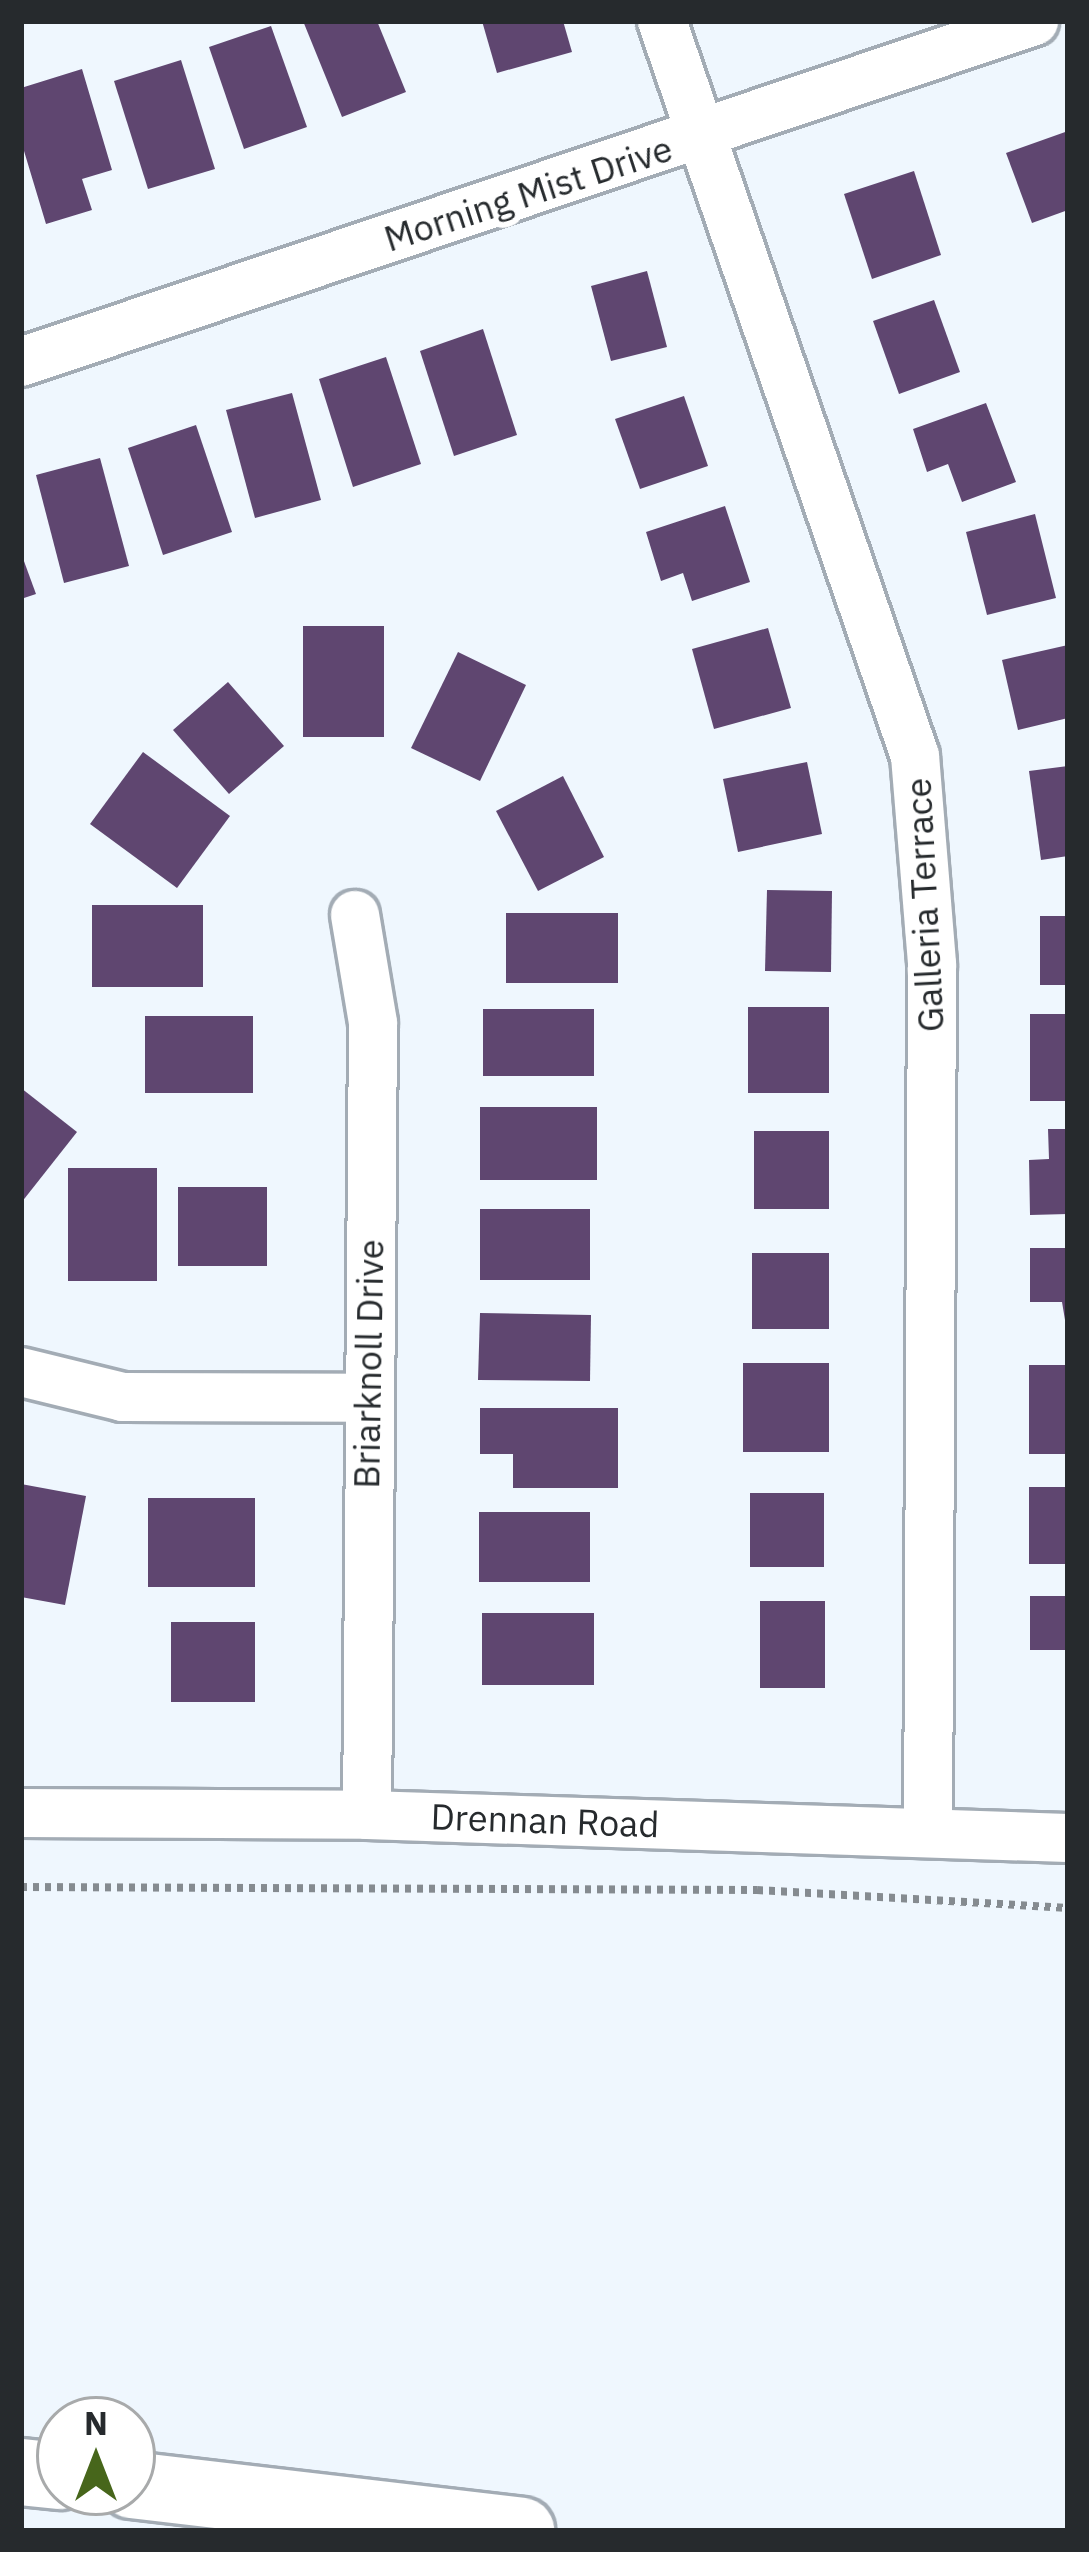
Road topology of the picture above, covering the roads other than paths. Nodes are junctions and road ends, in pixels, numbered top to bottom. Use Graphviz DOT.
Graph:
graph roads {
  1 [pos="662,21"];
  2 [pos="1034,21"];
  3 [pos="700,136"];
  4 [pos="21,362"];
  5 [pos="355,915"];
  6 [pos="21,1372"];
  7 [pos="366,1398"];
  8 [pos="21,1814"];
  9 [pos="368,1815"];
  10 [pos="928,1831"];
  11 [pos="1068,1838"];
  12 [pos="156,2488"];
  13 [pos="521,2531"];
  1 -- 3 [label="street, Galleria Terrace"];
  2 -- 3 [label="street, Morning Mist Drive"];
  3 -- 4 [label="street, Morning Mist Drive"];
  3 -- 10 [label="street, Galleria Terrace"];
  5 -- 7 [label="street, Briarknoll Drive"];
  6 -- 7 [label="street"];
  7 -- 9 [label="street, Briarknoll Drive"];
  8 -- 9 [label="street, Drennan Road"];
  9 -- 10 [label="street, Drennan Road"];
  10 -- 11 [label="street, Drennan Road"];
  12 -- 13 [label="highway"];
}
